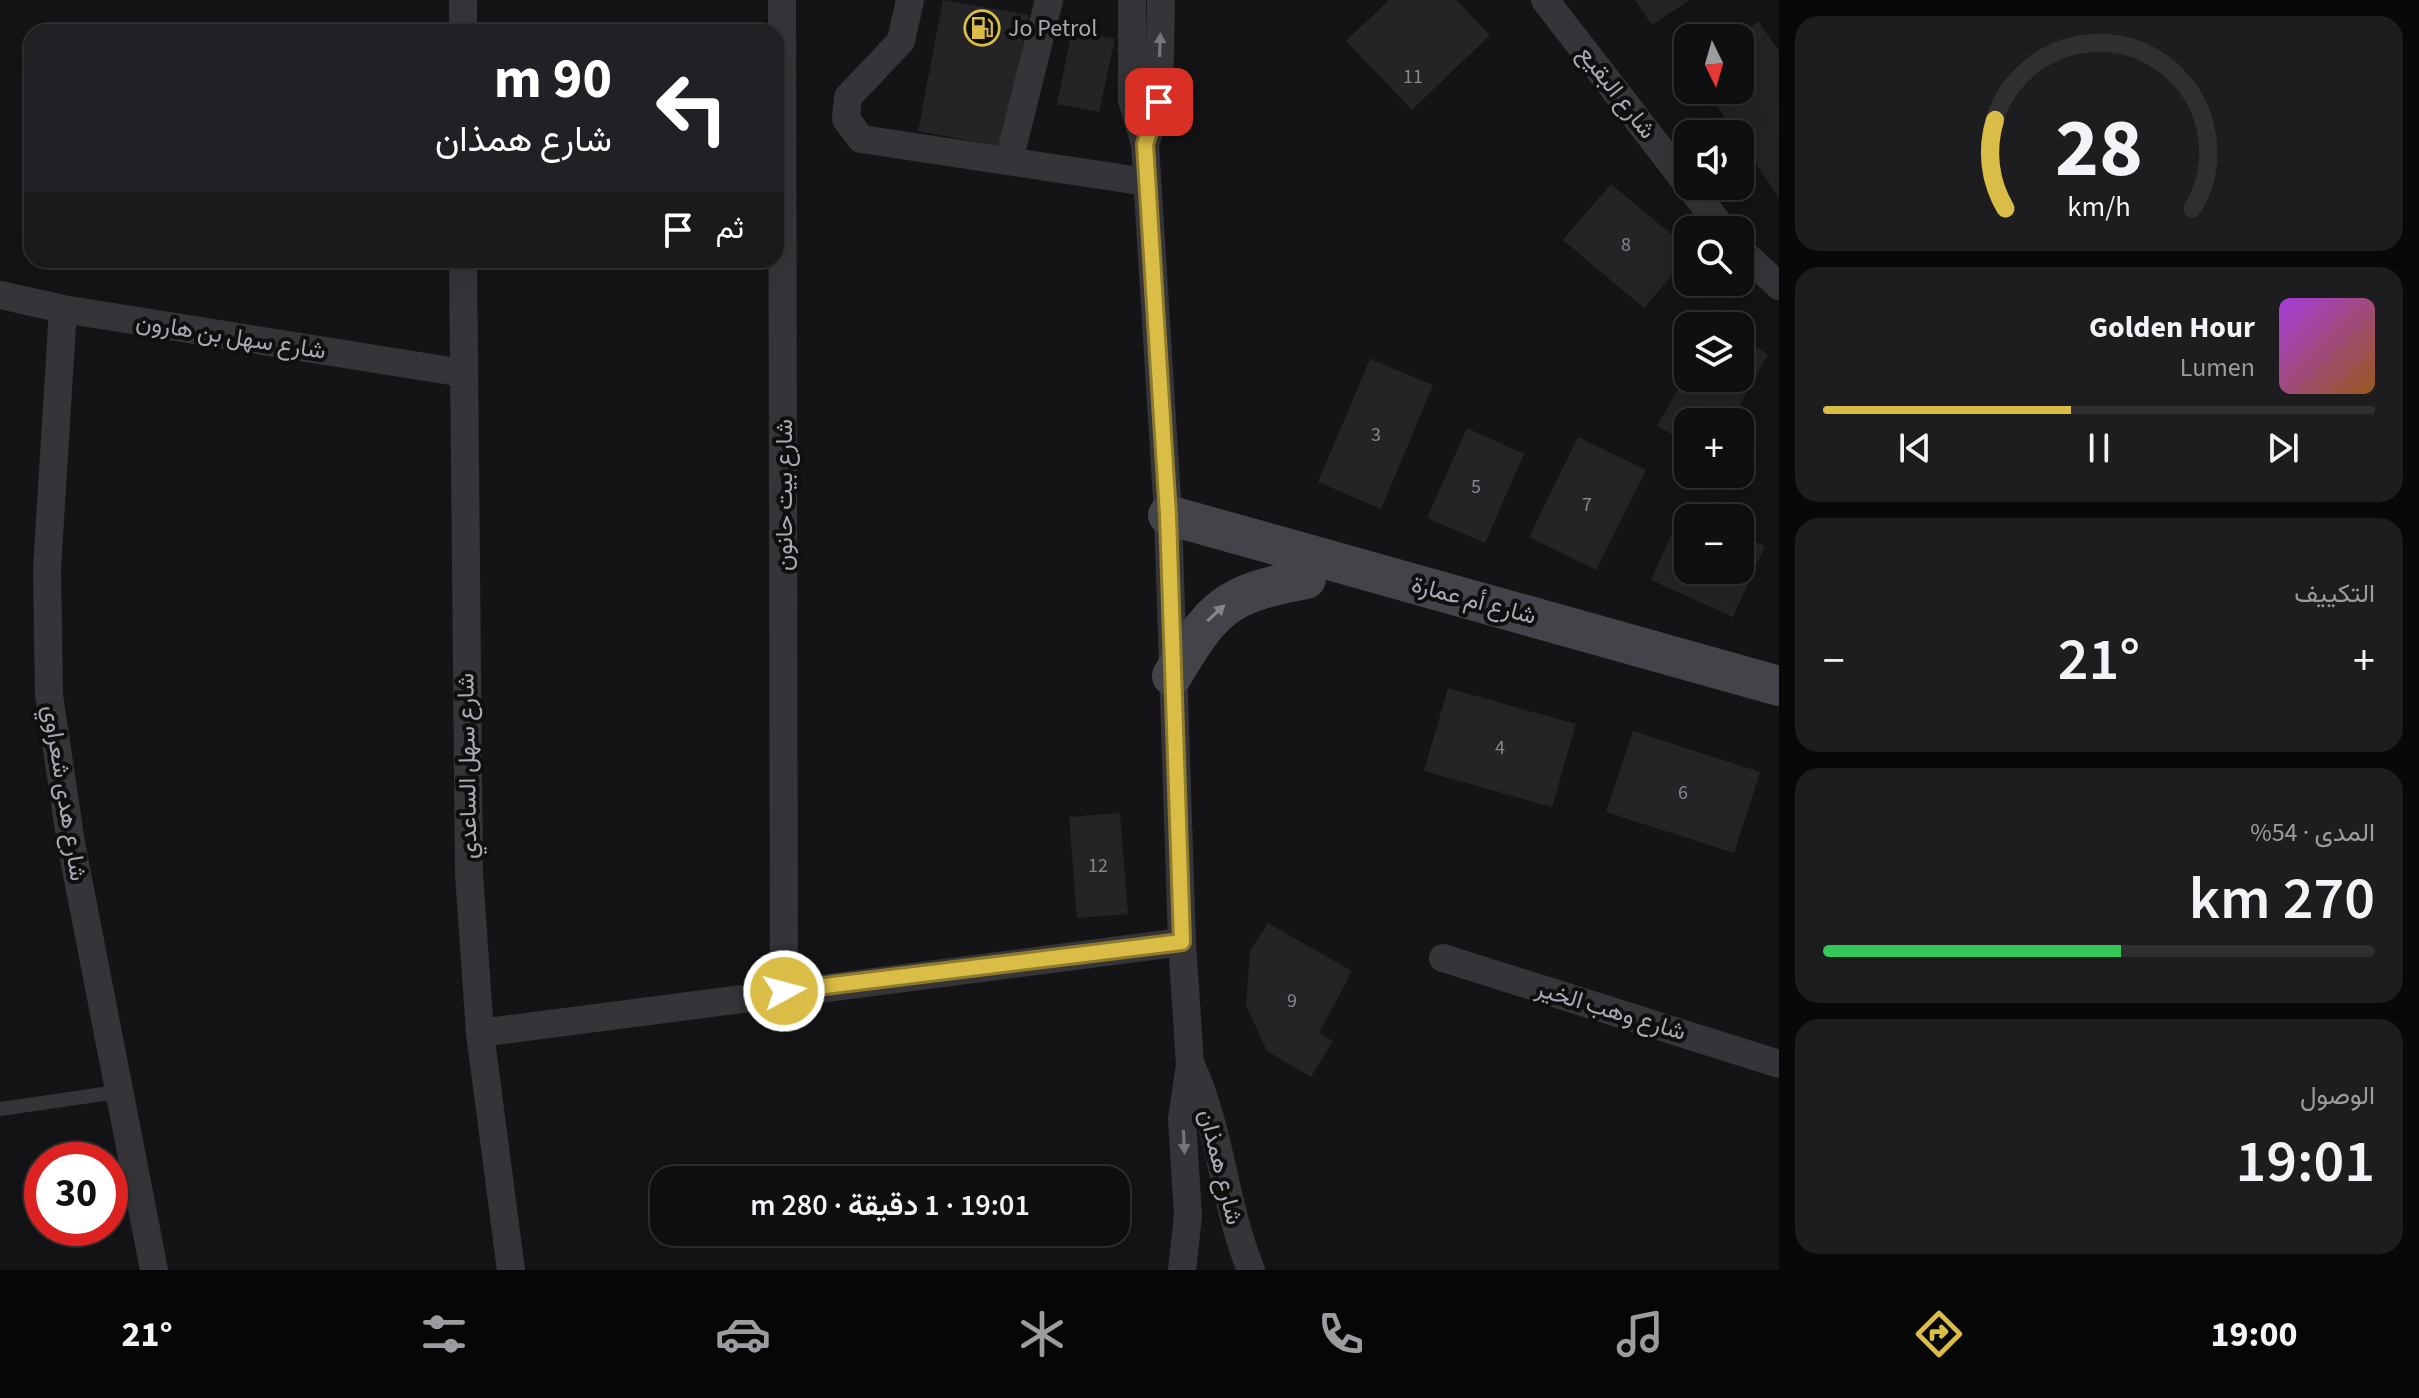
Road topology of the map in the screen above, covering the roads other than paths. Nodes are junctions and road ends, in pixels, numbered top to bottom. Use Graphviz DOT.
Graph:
graph roads {
  1 [pos="463,0"];
  2 [pos="782,0"];
  3 [pos="910,0"];
  4 [pos="1049,0"];
  5 [pos="1132,0"];
  6 [pos="1161,0"];
  7 [pos="1545,0"];
  8 [pos="463,24"];
  9 [pos="782,24"];
  10 [pos="1145,144"];
  11 [pos="1009,161"];
  12 [pos="1674,167"];
  13 [pos="1147,182"];
  14 [pos="1700,200"];
  15 [pos="1713,216"];
  16 [pos="1754,263"];
  17 [pos="463,268"];
  18 [pos="783,268"];
  19 [pos="1779,286"];
  20 [pos="0,295"];
  21 [pos="63,309"];
  22 [pos="463,373"];
  23 [pos="1169,529"];
  24 [pos="1306,579"];
  25 [pos="1172,676"];
  26 [pos="1779,686"];
  27 [pos="1779,715"];
  28 [pos="1182,942"];
  29 [pos="1443,958"];
  30 [pos="784,991"];
  31 [pos="480,1033"];
  32 [pos="1779,1064"];
  33 [pos="1190,1065"];
  34 [pos="117,1092"];
  35 [pos="0,1109"];
  36 [pos="154,1270"];
  37 [pos="511,1270"];
  38 [pos="1182,1270"];
  39 [pos="1251,1270"];
  1 -- 8 [label="street"];
  2 -- 9 [label="street, شارع بيت حانون"];
  3 -- 11 [label="street"];
  4 -- 11 [label="street"];
  5 -- 10 [label="street, شارع همذان"];
  10 -- 6 [label="street, شارع همذان, one-way"];
  7 -- 12 [label="street, شارع البقيع"];
  10 -- 13 [label="street, شارع همذان"];
  11 -- 13 [label="street"];
  13 -- 23 [label="street, شارع همذان"];
  14 -- 15 [label="street, شارع البقيع"];
  16 -- 19 [label="street"];
  17 -- 22 [label="street, شارع سهل الساعدي"];
  18 -- 30 [label="street, شارع بيت حانون"];
  20 -- 21 [label="street, شارع سهل بن هارون"];
  21 -- 22 [label="street, شارع سهل بن هارون"];
  21 -- 34 [label="street, شارع هدى شعراوي"];
  22 -- 31 [label="street, شارع سهل الساعدي"];
  23 -- 24 [label="street, شارع أم عمارة"];
  23 -- 25 [label="street, شارع همذان"];
  23 -- 26 [label="street, شارع أم عمارة"];
  25 -- 24 [label="street, one-way"];
  24 -- 27 [label="street, شارع أم عمارة"];
  25 -- 28 [label="street, شارع همذان"];
  28 -- 30 [label="street"];
  28 -- 33 [label="street, شارع همذان"];
  29 -- 32 [label="street, شارع وهب الخير"];
  30 -- 31 [label="street"];
  31 -- 37 [label="street, شارع سهل الساعدي"];
  33 -- 38 [label="street, شارع همذان, one-way"];
  33 -- 39 [label="street, شارع همذان"];
  34 -- 35 [label="lane"];
  34 -- 36 [label="street, شارع هدى شعراوي"];
}
